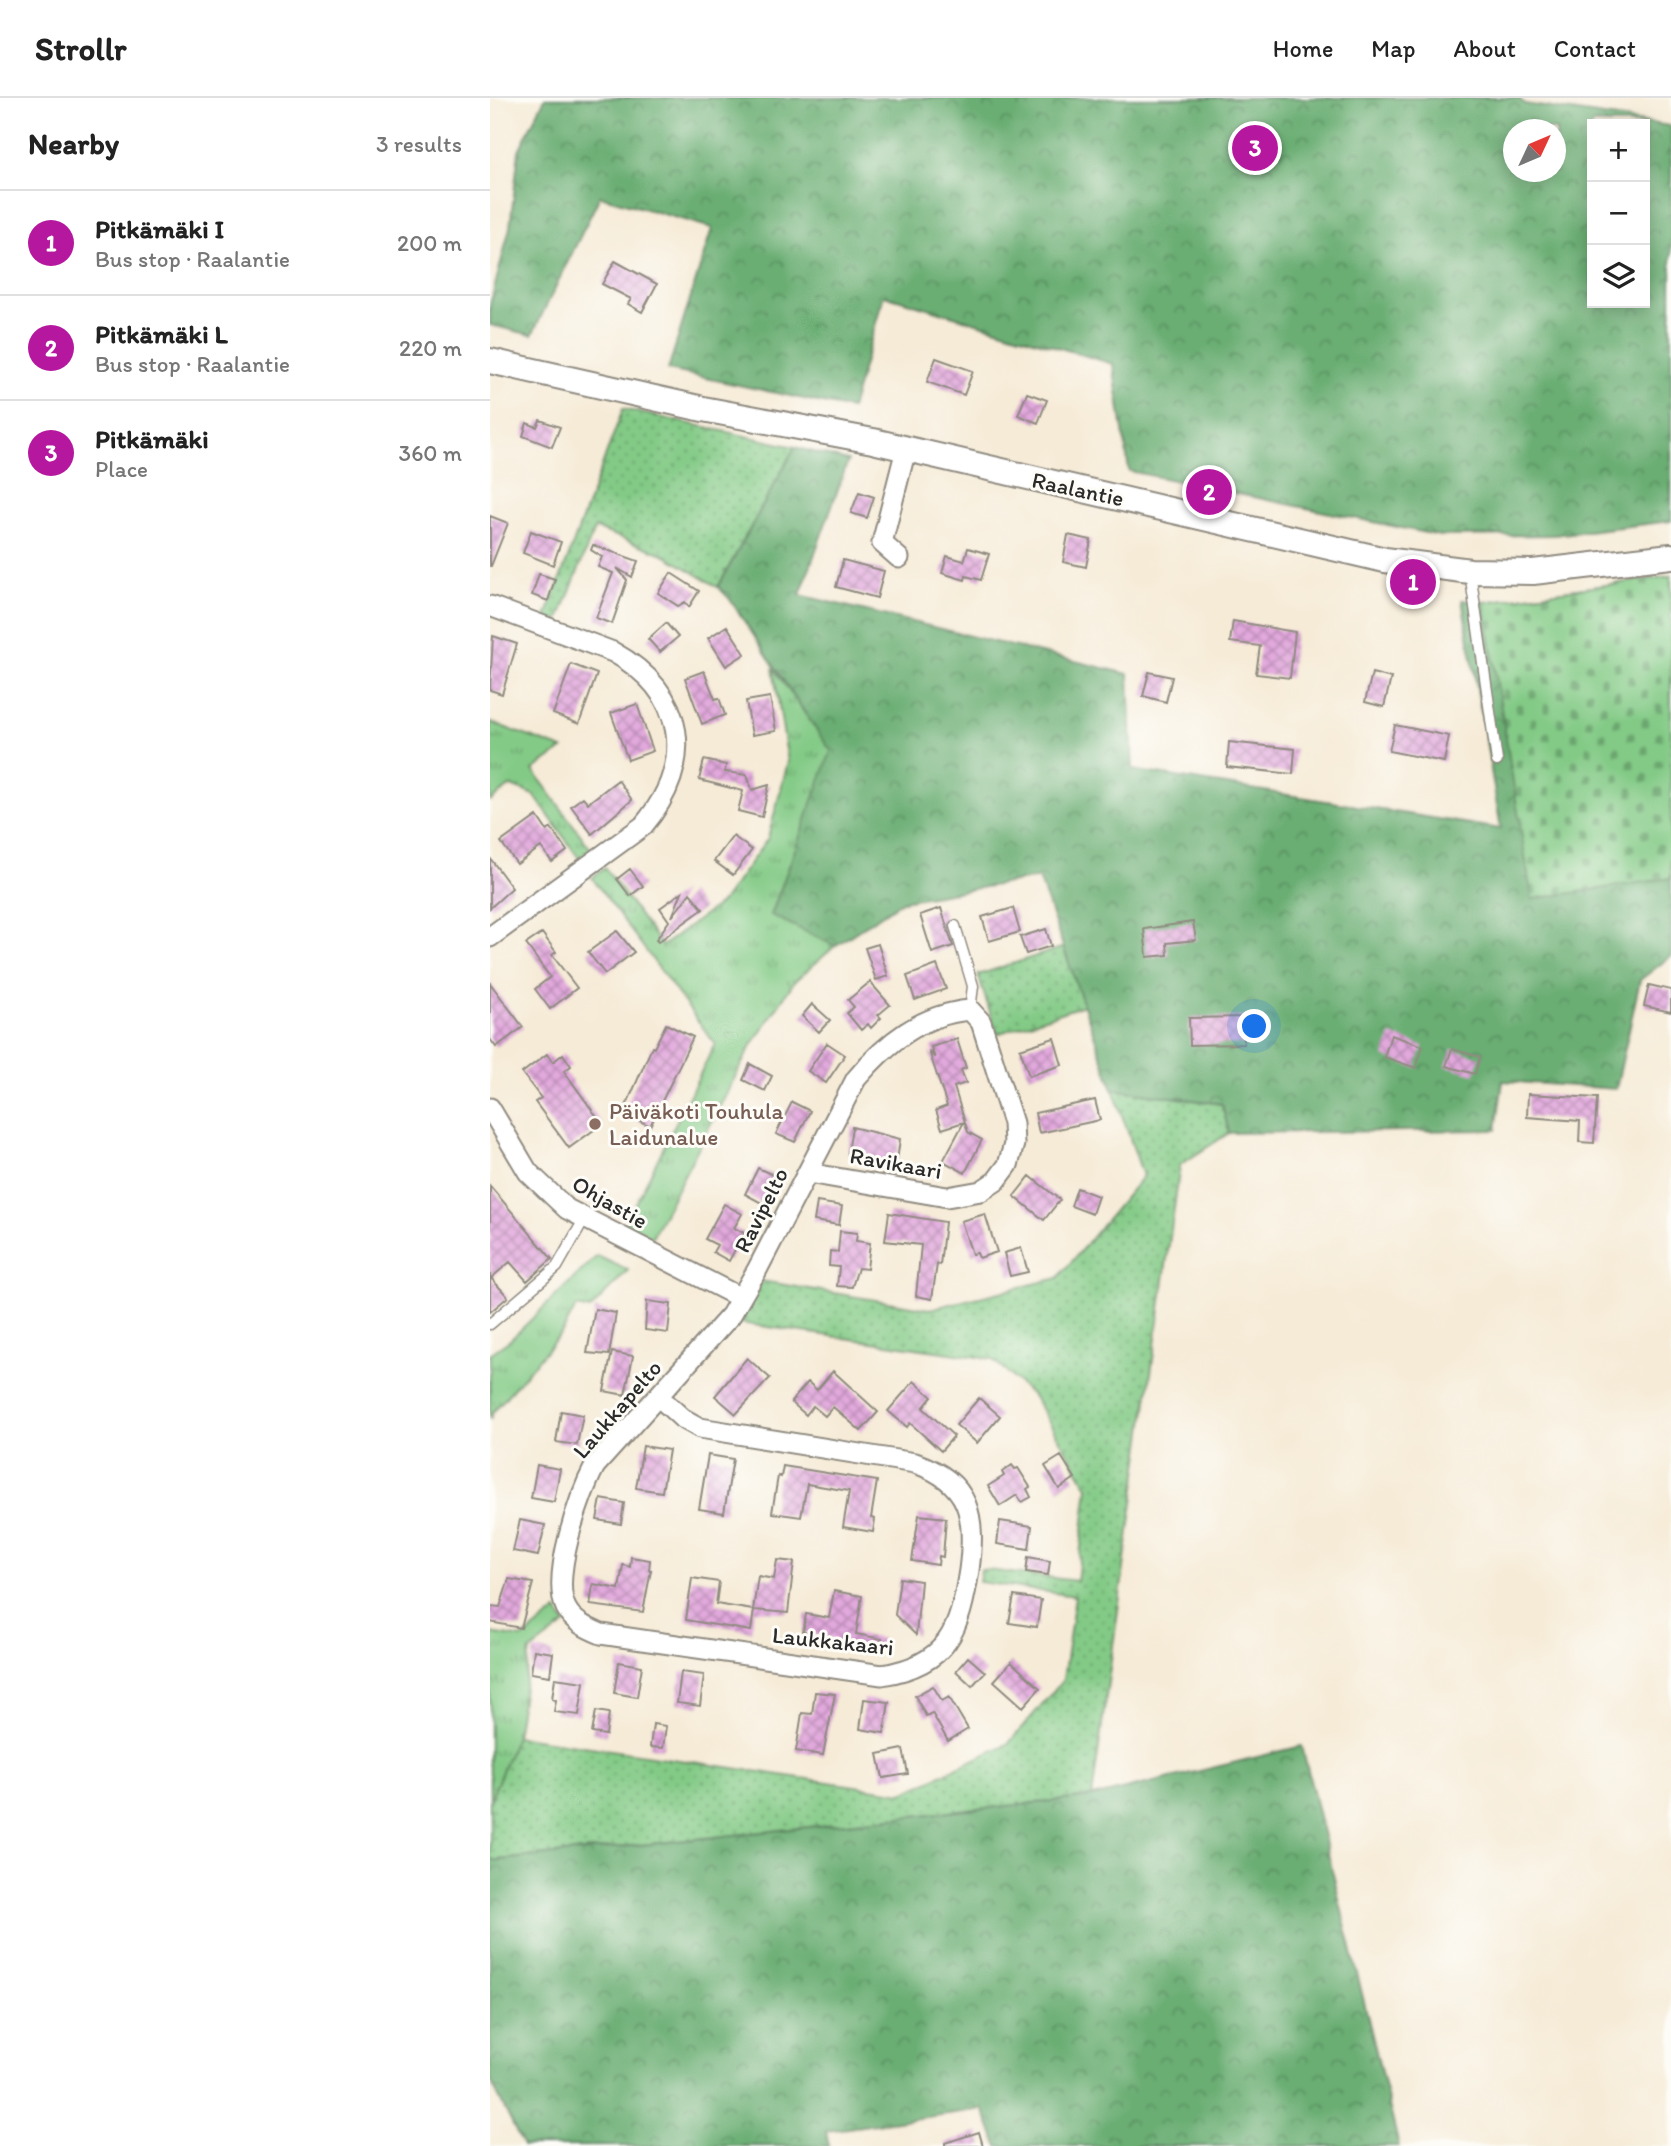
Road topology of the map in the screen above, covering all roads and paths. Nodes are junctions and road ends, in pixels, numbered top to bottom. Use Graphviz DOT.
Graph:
graph roads {
  1 [pos="490,361"];
  2 [pos="906,449"];
  3 [pos="1671,556"];
  4 [pos="899,558"];
  5 [pos="1470,571"];
  6 [pos="490,606"];
  7 [pos="1497,761"];
  8 [pos="955,926"];
  9 [pos="490,937"];
  10 [pos="970,1010"];
  11 [pos="492,1114"];
  12 [pos="808,1173"];
  13 [pos="585,1218"];
  14 [pos="741,1298"];
  15 [pos="490,1324"];
  16 [pos="659,1397"];
  17 [pos="567,1610"];
  1 -- 2 [label="street, Raalantie"];
  2 -- 4 [label="street"];
  2 -- 5 [label="street, Raalantie"];
  3 -- 5 [label="street, Raalantie"];
  5 -- 7 [label="lane"];
  6 -- 9 [label="street"];
  8 -- 10 [label="lane"];
  10 -- 12 [label="street, Ravipelto"];
  10 -- 12 [label="street, Ravikaari"];
  11 -- 13 [label="street, Ohjastie"];
  12 -- 14 [label="street, Ravipelto"];
  13 -- 14 [label="street, Ohjastie"];
  13 -- 15 [label="lane"];
  14 -- 16 [label="street, Laukkapelto"];
  16 -- 17 [label="street, Laukkapelto"];
  16 -- 17 [label="street, Laukkakaari"];
}
